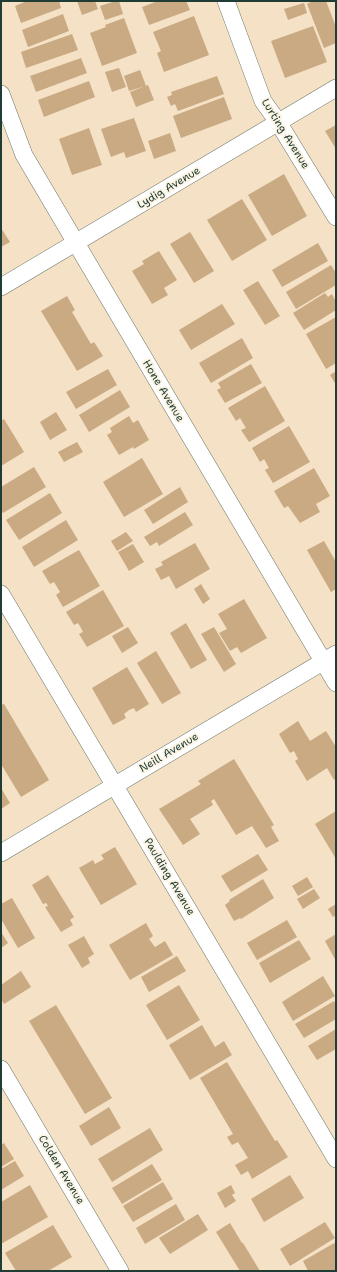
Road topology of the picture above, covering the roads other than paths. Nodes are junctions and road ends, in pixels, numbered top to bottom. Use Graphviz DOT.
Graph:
graph roads {
  1 [pos="226,1"];
  2 [pos="336,88"];
  3 [pos="1,94"];
  4 [pos="278,122"];
  5 [pos="336,217"];
  6 [pos="76,244"];
  7 [pos="1,287"];
  8 [pos="1,594"];
  9 [pos="330,658"];
  10 [pos="336,683"];
  11 [pos="114,786"];
  12 [pos="1,853"];
  13 [pos="1,1069"];
  14 [pos="336,1159"];
  15 [pos="120,1271"];
  1 -- 4 [label="street, Lurting Avenue"];
  2 -- 4 [label="street, Lydig Avenue"];
  3 -- 6 [label="street, Hone Avenue"];
  4 -- 5 [label="street, Lurting Avenue"];
  4 -- 6 [label="street, Lydig Avenue"];
  6 -- 7 [label="street, Lydig Avenue"];
  6 -- 9 [label="street, Hone Avenue"];
  8 -- 11 [label="street, Paulding Avenue"];
  9 -- 10 [label="street, Hone Avenue"];
  9 -- 11 [label="street, Neill Avenue"];
  11 -- 12 [label="street, Neill Avenue"];
  11 -- 14 [label="street, Paulding Avenue"];
  13 -- 15 [label="street, Colden Avenue"];
}
